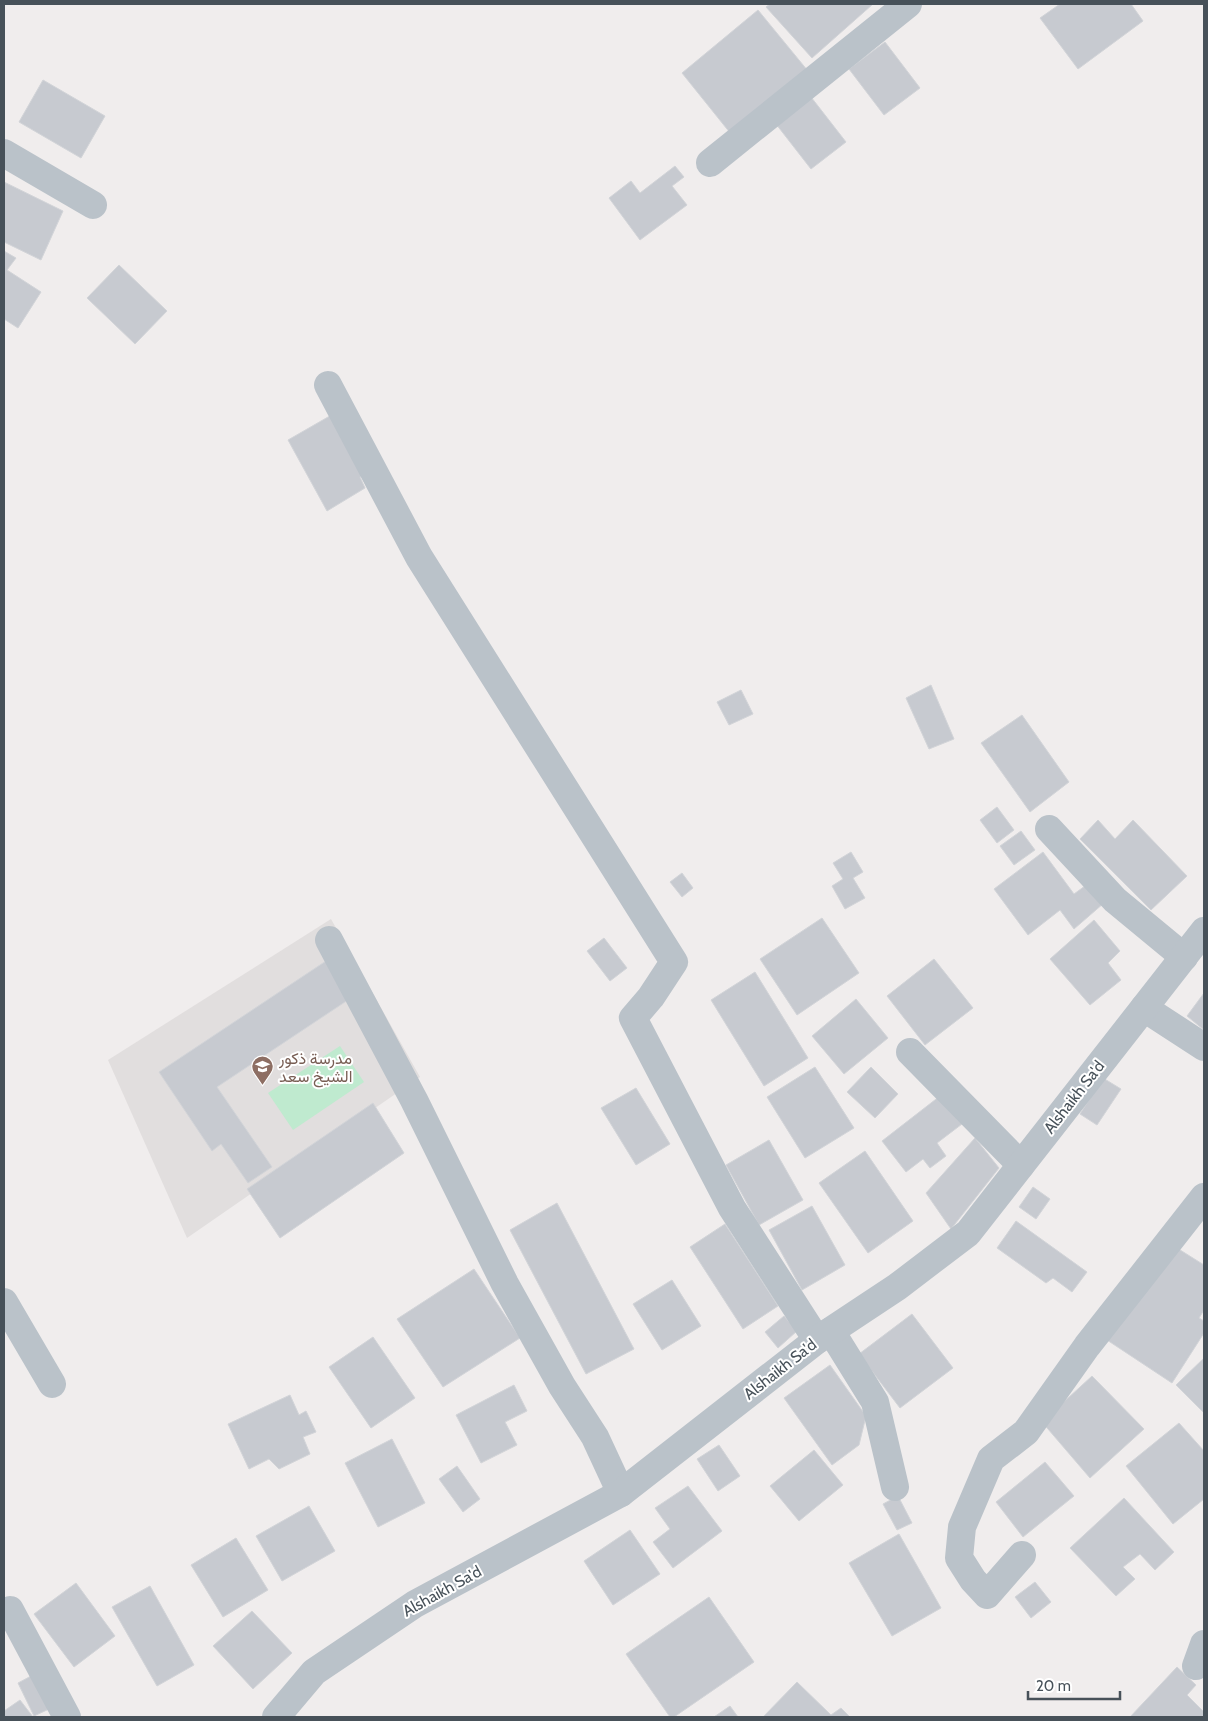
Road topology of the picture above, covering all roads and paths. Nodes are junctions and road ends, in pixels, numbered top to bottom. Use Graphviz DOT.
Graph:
graph roads {
  1 [pos="908,4"];
  2 [pos="4,153"];
  3 [pos="710,163"];
  4 [pos="93,205"];
  5 [pos="328,385"];
  6 [pos="1048,829"];
  7 [pos="1204,931"];
  8 [pos="330,940"];
  9 [pos="1184,957"];
  10 [pos="1144,1008"];
  11 [pos="1204,1047"];
  12 [pos="910,1052"];
  13 [pos="1021,1165"];
  14 [pos="1204,1197"];
  15 [pos="4,1302"];
  16 [pos="824,1336"];
  17 [pos="52,1384"];
  18 [pos="895,1487"];
  19 [pos="621,1493"];
  20 [pos="1022,1555"];
  21 [pos="10,1610"];
  22 [pos="67,1717"];
  23 [pos="276,1717"];
  1 -- 3 [label="street"];
  2 -- 4 [label="street"];
  5 -- 16 [label="street"];
  6 -- 9 [label="street"];
  7 -- 9 [label="street, Alshaikh Sa'd"];
  8 -- 19 [label="street"];
  9 -- 10 [label="street, Alshaikh Sa'd"];
  10 -- 11 [label="street"];
  10 -- 13 [label="street, Alshaikh Sa'd"];
  12 -- 13 [label="street"];
  13 -- 16 [label="street, Alshaikh Sa'd"];
  14 -- 20 [label="street"];
  15 -- 17 [label="street"];
  16 -- 18 [label="street"];
  16 -- 19 [label="street, Alshaikh Sa'd"];
  19 -- 23 [label="street, Alshaikh Sa'd"];
  21 -- 22 [label="street"];
}
